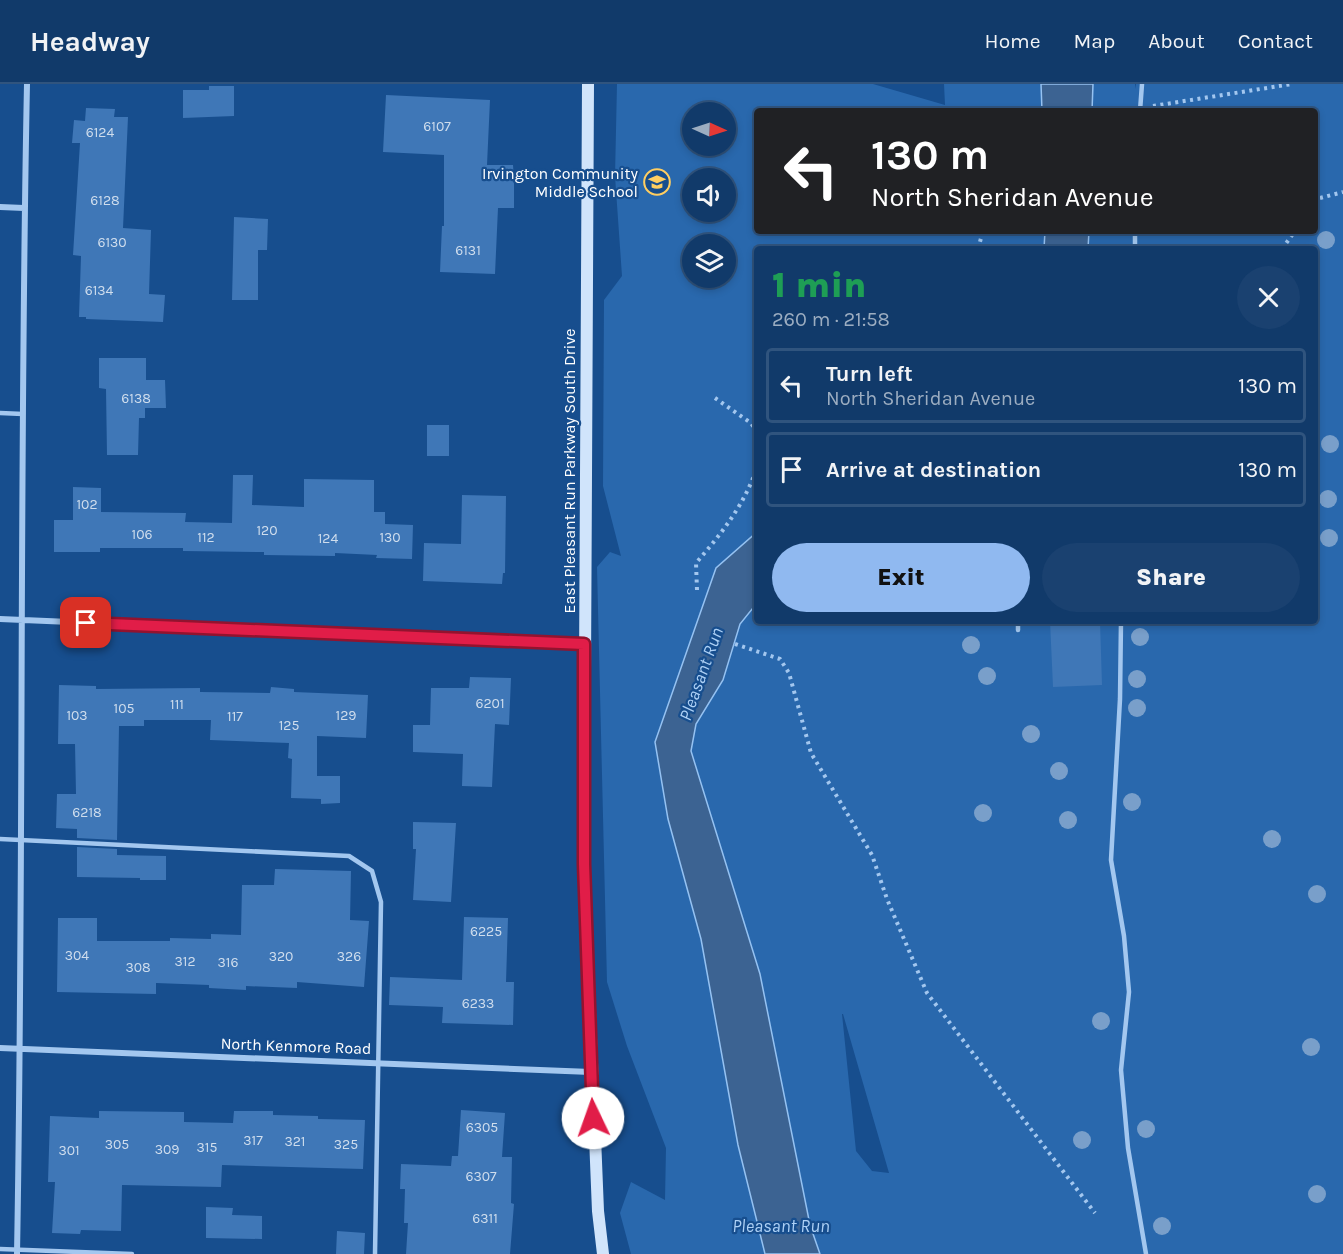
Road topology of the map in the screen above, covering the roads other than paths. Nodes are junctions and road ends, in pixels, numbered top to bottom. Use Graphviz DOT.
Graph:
graph roads {
  1 [pos="27,84"];
  2 [pos="588,84"];
  3 [pos="1142,84"];
  4 [pos="1140,108"];
  5 [pos="0,207"];
  6 [pos="24,208"];
  7 [pos="0,413"];
  8 [pos="23,414"];
  9 [pos="0,619"];
  10 [pos="21,620"];
  11 [pos="1018,624"];
  12 [pos="1121,624"];
  13 [pos="1018,630"];
  14 [pos="584,644"];
  15 [pos="0,839"];
  16 [pos="20,840"];
  17 [pos="0,1048"];
  18 [pos="21,1048"];
  19 [pos="378,1063"];
  20 [pos="591,1072"];
  21 [pos="0,1249"];
  22 [pos="17,1252"];
  23 [pos="132,1254"];
  24 [pos="375,1254"];
  25 [pos="603,1254"];
  26 [pos="1146,1254"];
  1 -- 6 [label="street"];
  2 -- 14 [label="street, East Pleasant Run Parkway South Drive"];
  3 -- 4 [label="lane"];
  5 -- 6 [label="street"];
  6 -- 8 [label="street"];
  7 -- 8 [label="lane"];
  8 -- 10 [label="street"];
  9 -- 10 [label="street"];
  10 -- 14 [label="street"];
  10 -- 16 [label="street"];
  11 -- 13 [label="lane"];
  12 -- 26 [label="lane"];
  14 -- 20 [label="street, East Pleasant Run Parkway South Drive"];
  15 -- 16 [label="lane"];
  16 -- 18 [label="street"];
  16 -- 19 [label="lane"];
  17 -- 18 [label="street, North Kenmore Road"];
  18 -- 19 [label="street, North Kenmore Road"];
  18 -- 22 [label="street"];
  19 -- 20 [label="street, North Kenmore Road"];
  19 -- 24 [label="lane"];
  20 -- 25 [label="street, East Pleasant Run Parkway South Drive"];
  21 -- 22 [label="lane"];
  22 -- 23 [label="lane"];
}
